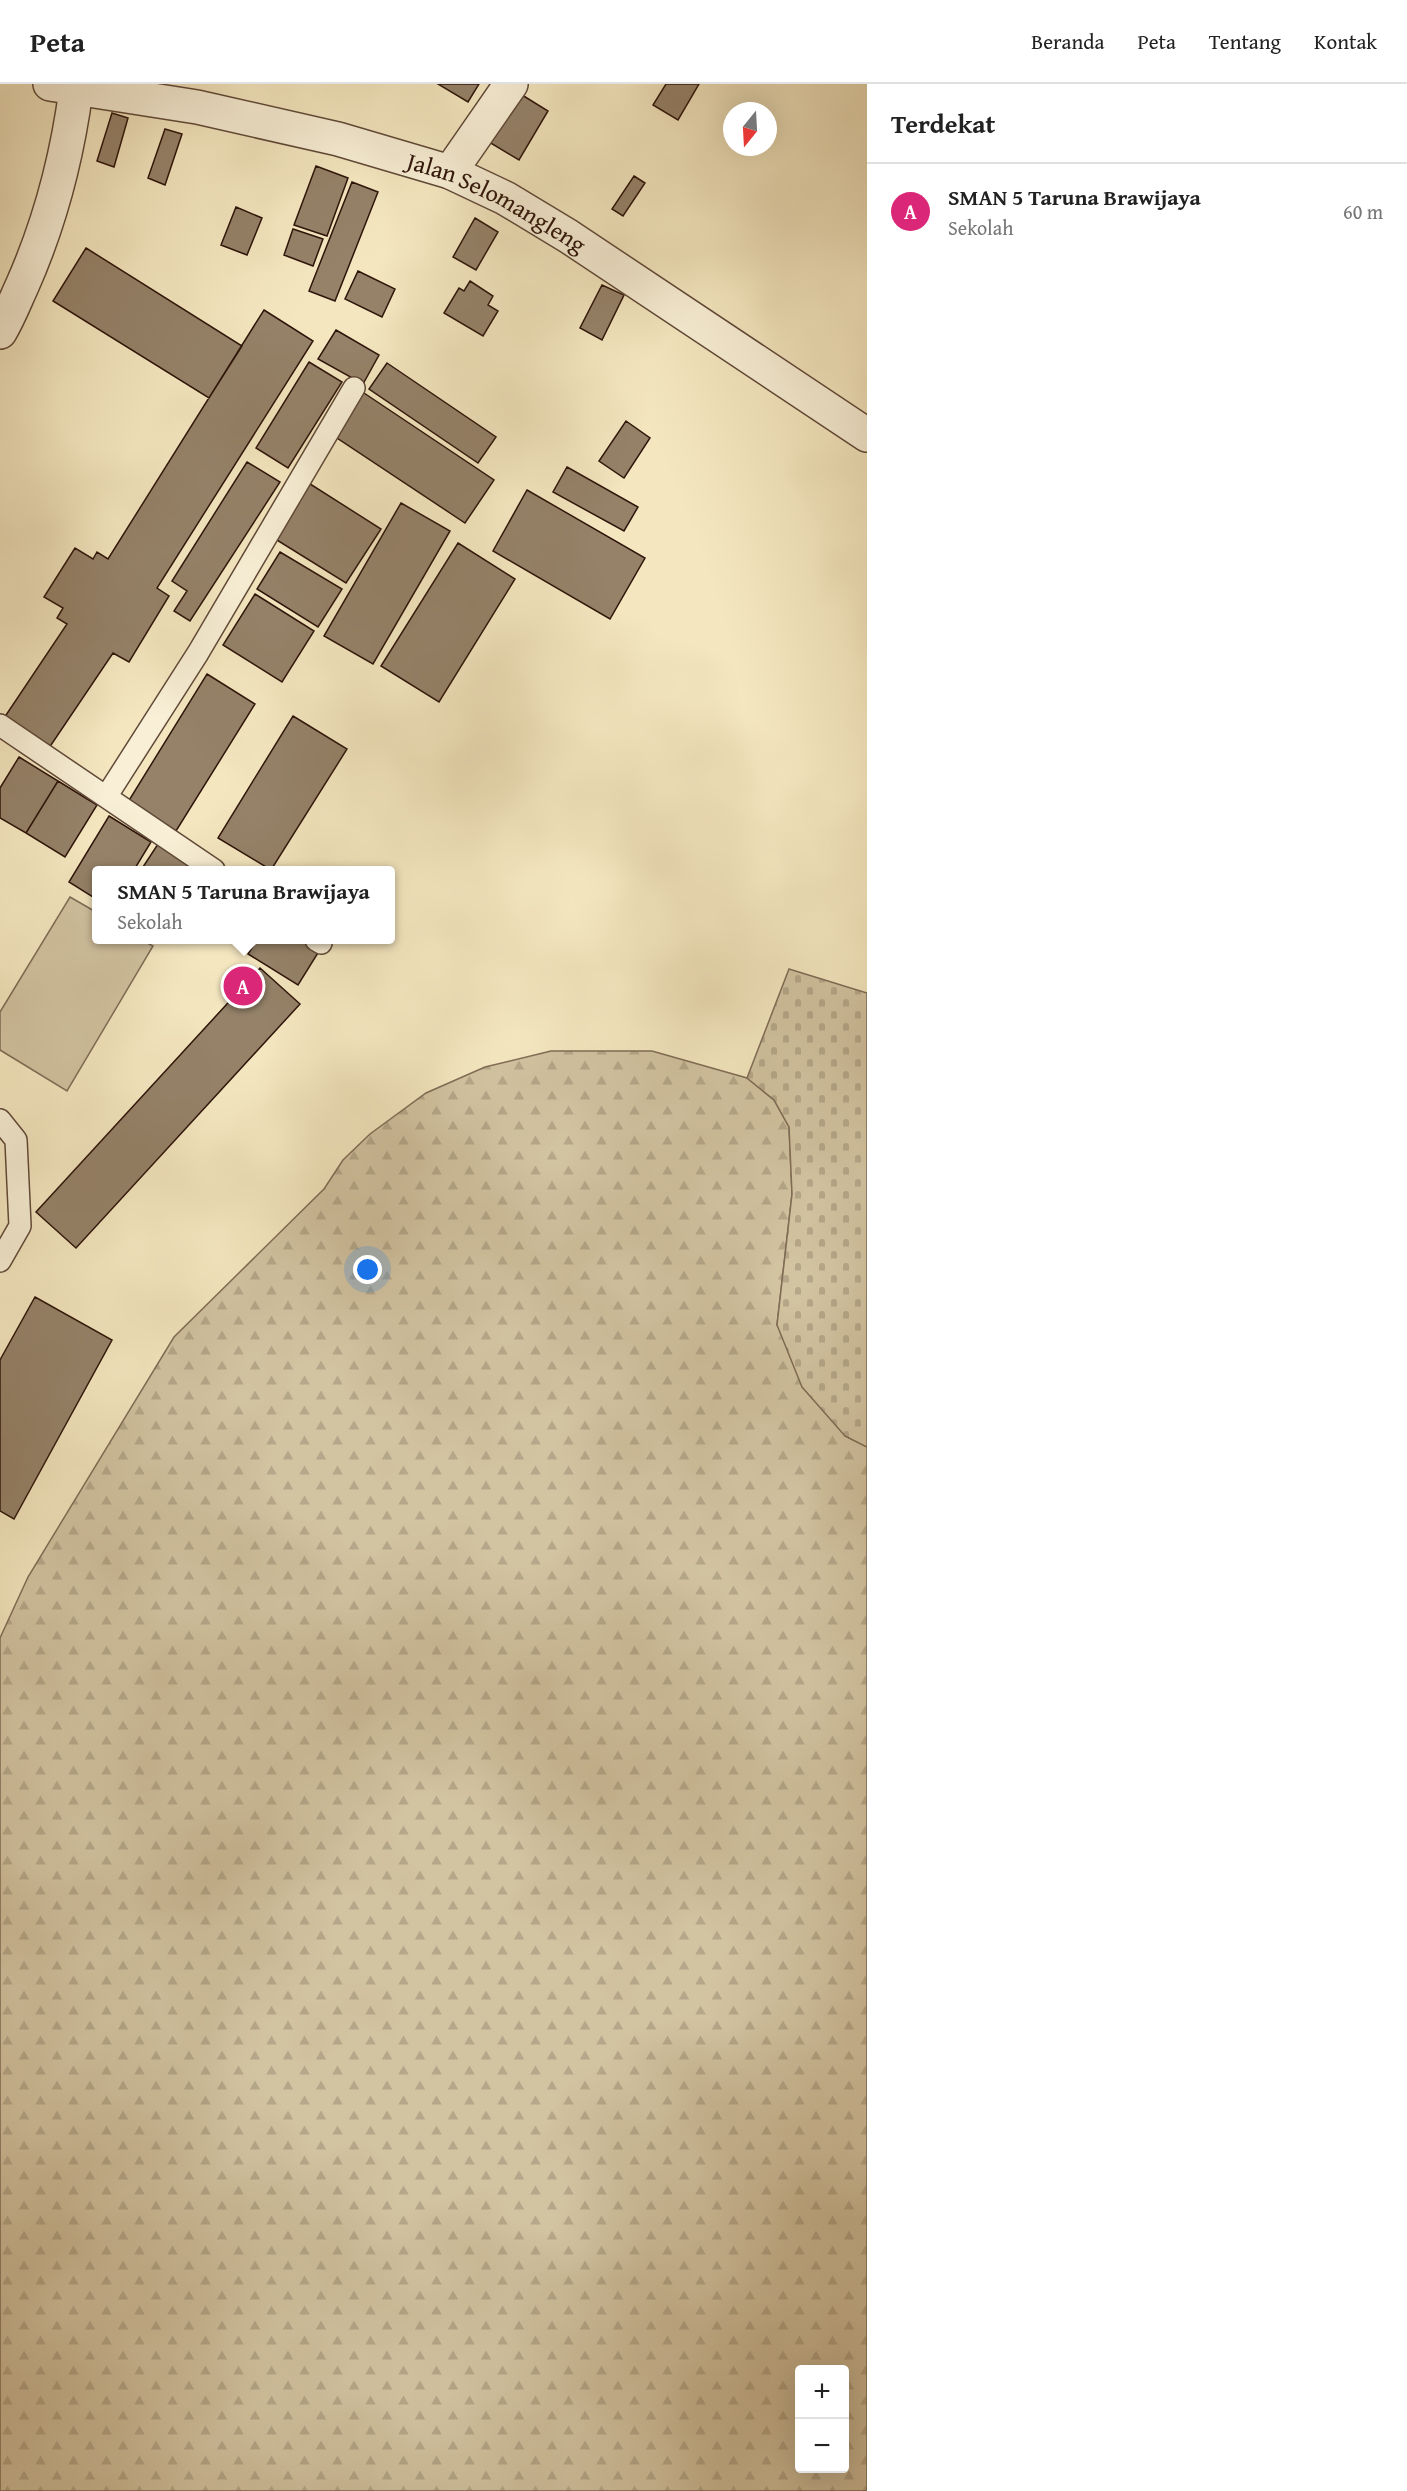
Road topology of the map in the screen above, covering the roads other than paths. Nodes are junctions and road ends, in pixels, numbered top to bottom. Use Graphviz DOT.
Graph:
graph roads {
  1 [pos="511,84"];
  2 [pos="63,87"];
  3 [pos="450,172"];
  4 [pos="0,332"];
  5 [pos="354,388"];
  6 [pos="867,435"];
  7 [pos="0,725"];
  8 [pos="106,797"];
  9 [pos="208,866"];
  10 [pos="0,1120"];
  11 [pos="0,1261"];
  1 -- 3 [label="street"];
  2 -- 3 [label="street, Jalan Selomangleng"];
  2 -- 4 [label="street"];
  3 -- 6 [label="street, Jalan Selomangleng"];
  5 -- 8 [label="lane"];
  7 -- 8 [label="lane"];
  8 -- 9 [label="lane"];
  10 -- 11 [label="lane"];
}
